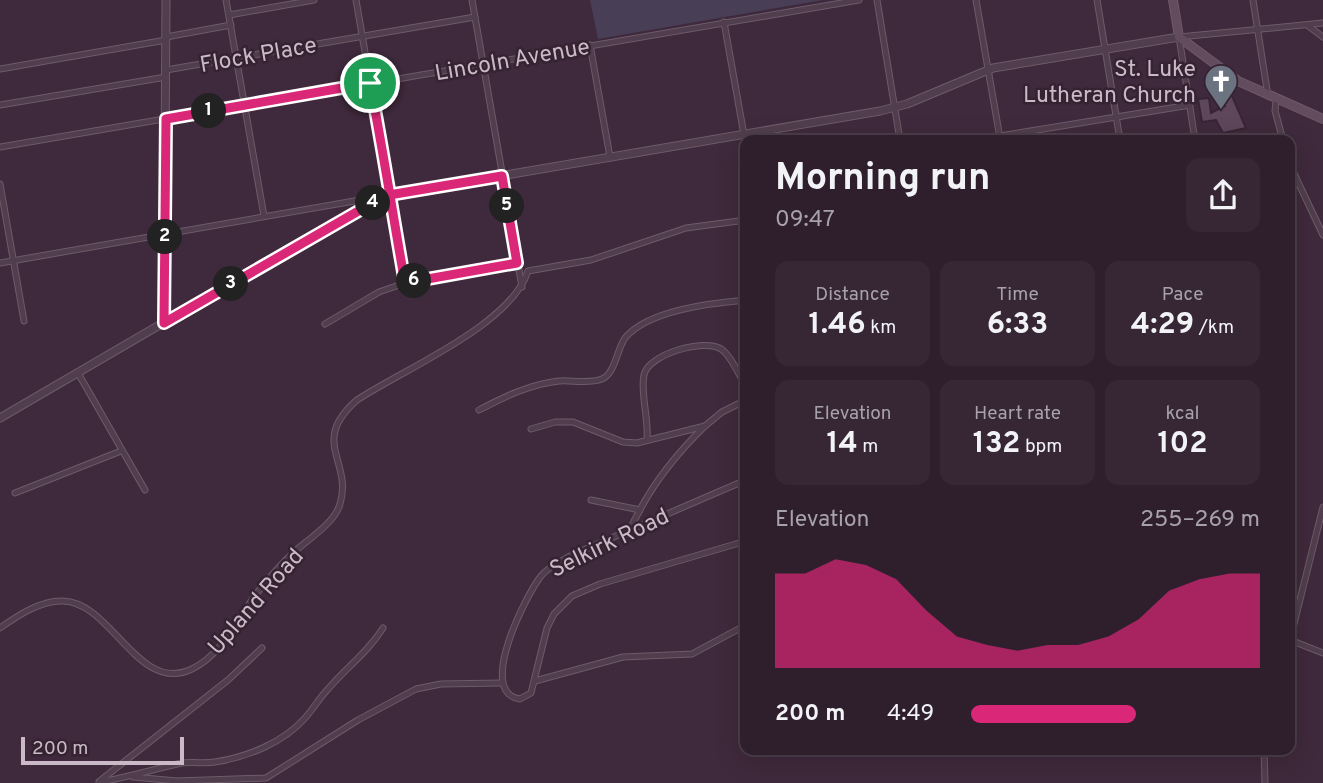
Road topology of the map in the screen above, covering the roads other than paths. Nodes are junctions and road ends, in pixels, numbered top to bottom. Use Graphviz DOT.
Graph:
graph roads {
  1 [pos="166,0"];
  2 [pos="226,0"];
  3 [pos="314,0"];
  4 [pos="356,0"];
  5 [pos="472,0"];
  6 [pos="859,0"];
  7 [pos="877,0"];
  8 [pos="976,0"];
  9 [pos="1097,0"];
  10 [pos="1173,0"];
  11 [pos="1253,0"];
  12 [pos="229,15"];
  13 [pos="475,17"];
  14 [pos="724,22"];
  15 [pos="1323,23"];
  16 [pos="231,24"];
  17 [pos="1307,25"];
  18 [pos="1258,30"];
  19 [pos="362,36"];
  20 [pos="1179,37"];
  21 [pos="1323,37"];
  22 [pos="166,38"];
  23 [pos="590,45"];
  24 [pos="1105,49"];
  25 [pos="237,58"];
  26 [pos="482,64"];
  27 [pos="0,69"];
  28 [pos="988,69"];
  29 [pos="166,73"];
  30 [pos="370,83"];
  31 [pos="1272,98"];
  32 [pos="0,105"];
  33 [pos="245,105"];
  34 [pos="1190,105"];
  35 [pos="895,107"];
  36 [pos="1116,117"];
  37 [pos="166,119"];
  38 [pos="1323,120"];
  39 [pos="744,135"];
  40 [pos="899,135"];
  41 [pos="999,135"];
  42 [pos="1017,135"];
  43 [pos="1119,135"];
  44 [pos="1194,135"];
  45 [pos="1282,135"];
  46 [pos="740,136"];
  47 [pos="0,147"];
  48 [pos="610,157"];
  49 [pos="502,176"];
  50 [pos="1295,176"];
  51 [pos="0,184"];
  52 [pos="389,195"];
  53 [pos="264,216"];
  54 [pos="740,221"];
  55 [pos="165,234"];
  56 [pos="1323,235"];
  57 [pos="13,261"];
  58 [pos="0,263"];
  59 [pos="517,263"];
  60 [pos="405,283"];
  61 [pos="522,286"];
  62 [pos="740,301"];
  63 [pos="24,321"];
  64 [pos="164,323"];
  65 [pos="325,324"];
  66 [pos="78,373"];
  67 [pos="740,377"];
  68 [pos="740,403"];
  69 [pos="479,410"];
  70 [pos="0,418"];
  71 [pos="705,426"];
  72 [pos="531,429"];
  73 [pos="647,440"];
  74 [pos="121,451"];
  75 [pos="740,483"];
  76 [pos="145,490"];
  77 [pos="15,493"];
  78 [pos="591,500"];
  79 [pos="1323,507"];
  80 [pos="640,510"];
  81 [pos="630,530"];
  82 [pos="740,543"];
  83 [pos="1295,620"];
  84 [pos="0,628"];
  85 [pos="383,628"];
  86 [pos="740,628"];
  87 [pos="1295,642"];
  88 [pos="262,648"];
  89 [pos="1323,653"];
  90 [pos="535,681"];
  91 [pos="502,683"];
  92 [pos="1264,755"];
  93 [pos="133,777"];
  94 [pos="99,782"];
  95 [pos="1265,783"];
  1 -- 22 [label="street"];
  2 -- 12 [label="street"];
  3 -- 12 [label="street"];
  4 -- 19 [label="street"];
  5 -- 13 [label="street"];
  6 -- 14 [label="street, Lincoln Avenue"];
  7 -- 35 [label="street"];
  8 -- 28 [label="street"];
  9 -- 24 [label="street"];
  10 -- 20 [label="main road"];
  11 -- 18 [label="street"];
  12 -- 16 [label="street"];
  13 -- 19 [label="street, Flock Place"];
  13 -- 26 [label="street"];
  14 -- 23 [label="street, Lincoln Avenue"];
  14 -- 39 [label="street"];
  15 -- 17 [label="street"];
  16 -- 22 [label="street"];
  16 -- 25 [label="street"];
  17 -- 18 [label="street"];
  17 -- 21 [label="street"];
  18 -- 20 [label="street"];
  18 -- 31 [label="street"];
  19 -- 25 [label="street, Flock Place"];
  19 -- 30 [label="street"];
  20 -- 24 [label="street"];
  20 -- 31 [label="main road"];
  20 -- 34 [label="street"];
  22 -- 27 [label="street"];
  22 -- 29 [label="street"];
  23 -- 26 [label="street, Lincoln Avenue"];
  23 -- 48 [label="street"];
  24 -- 28 [label="street"];
  24 -- 36 [label="street"];
  25 -- 29 [label="street, Flock Place"];
  25 -- 33 [label="street"];
  26 -- 30 [label="street, Lincoln Avenue"];
  26 -- 49 [label="street"];
  28 -- 35 [label="street"];
  28 -- 41 [label="street"];
  29 -- 32 [label="street, Flock Place"];
  29 -- 37 [label="street"];
  30 -- 33 [label="street, Lincoln Avenue"];
  30 -- 52 [label="street"];
  31 -- 38 [label="main road"];
  31 -- 45 [label="street"];
  33 -- 37 [label="street, Lincoln Avenue"];
  33 -- 53 [label="street"];
  34 -- 36 [label="street"];
  34 -- 44 [label="street"];
  35 -- 39 [label="street"];
  35 -- 40 [label="street"];
  36 -- 42 [label="street"];
  36 -- 43 [label="street"];
  37 -- 47 [label="street, Lincoln Avenue"];
  37 -- 55 [label="street"];
  46 -- 48 [label="street"];
  48 -- 49 [label="street"];
  49 -- 52 [label="street"];
  49 -- 59 [label="street"];
  50 -- 56 [label="street"];
  51 -- 57 [label="street"];
  52 -- 53 [label="street"];
  52 -- 60 [label="street"];
  52 -- 64 [label="street"];
  53 -- 55 [label="street"];
  54 -- 61 [label="street, Upland Road"];
  55 -- 57 [label="street"];
  55 -- 64 [label="street"];
  57 -- 58 [label="street"];
  57 -- 63 [label="street"];
  59 -- 60 [label="street"];
  59 -- 61 [label="street"];
  60 -- 65 [label="street"];
  61 -- 84 [label="street, Upland Road"];
  62 -- 69 [label="street"];
  64 -- 66 [label="street"];
  66 -- 70 [label="street"];
  66 -- 74 [label="street"];
  67 -- 73 [label="street"];
  68 -- 71 [label="street"];
  71 -- 73 [label="street"];
  71 -- 80 [label="street"];
  72 -- 73 [label="street"];
  74 -- 76 [label="street"];
  74 -- 77 [label="street"];
  75 -- 81 [label="street, Selkirk Road"];
  78 -- 80 [label="street"];
  79 -- 83 [label="street"];
  80 -- 81 [label="street"];
  81 -- 91 [label="street, Selkirk Road"];
  82 -- 90 [label="street"];
  85 -- 93 [label="street"];
  86 -- 90 [label="street"];
  87 -- 89 [label="street"];
  88 -- 94 [label="street"];
  90 -- 91 [label="street"];
  91 -- 93 [label="street"];
  92 -- 95 [label="street"];
  93 -- 94 [label="street"];
}
